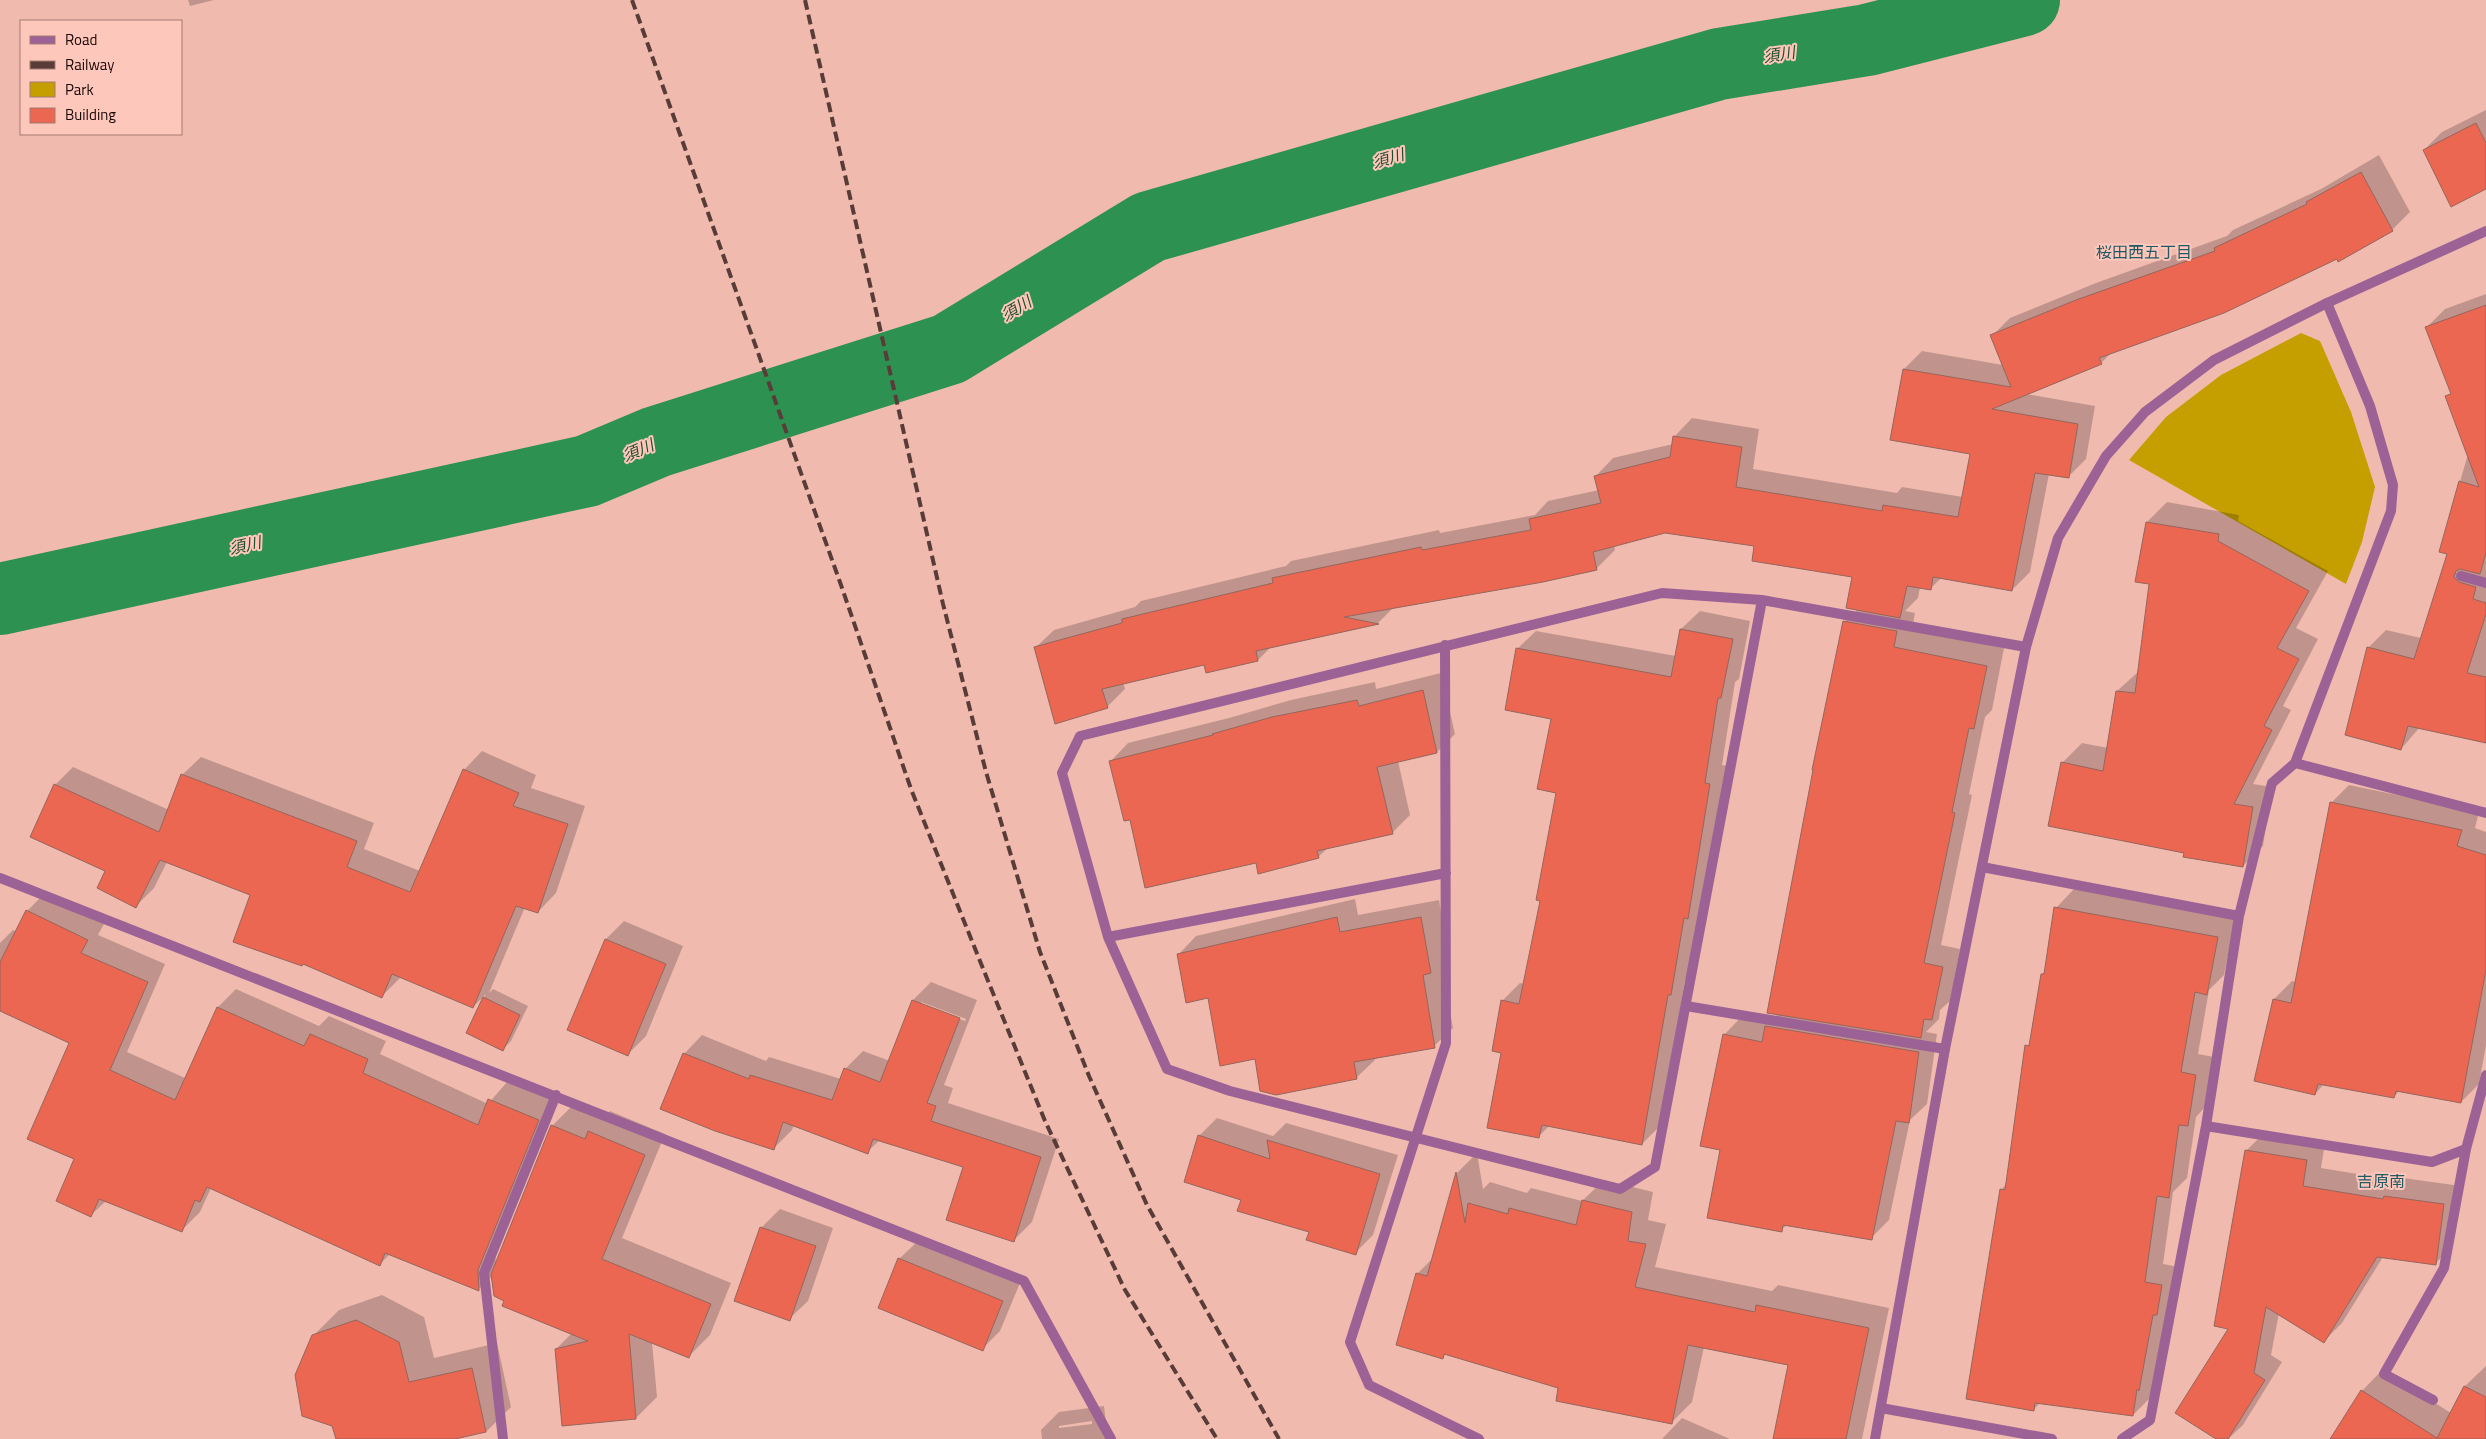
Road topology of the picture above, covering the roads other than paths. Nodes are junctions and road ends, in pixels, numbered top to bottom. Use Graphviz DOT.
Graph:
graph roads {
  1 [pos="2486,231"];
  2 [pos="2327,304"];
  3 [pos="2461,576"];
  4 [pos="2486,583"];
  5 [pos="1762,600"];
  6 [pos="1445,645"];
  7 [pos="2026,646"];
  8 [pos="2295,764"];
  9 [pos="2486,812"];
  10 [pos="1982,867"];
  11 [pos="1446,873"];
  12 [pos="0,878"];
  13 [pos="2239,916"];
  14 [pos="1108,937"];
  15 [pos="1686,1006"];
  16 [pos="1945,1049"];
  17 [pos="2486,1076"];
  18 [pos="556,1095"];
  19 [pos="2206,1126"];
  20 [pos="1415,1138"];
  21 [pos="2466,1149"];
  22 [pos="2433,1400"];
  23 [pos="1881,1408"];
  24 [pos="503,1439"];
  25 [pos="1111,1439"];
  26 [pos="1479,1439"];
  27 [pos="1875,1439"];
  28 [pos="2052,1439"];
  29 [pos="2122,1439"];
  1 -- 2 [label="street"];
  2 -- 7 [label="street"];
  2 -- 8 [label="street"];
  3 -- 4 [label="street"];
  5 -- 6 [label="street"];
  5 -- 7 [label="street"];
  5 -- 15 [label="street"];
  6 -- 11 [label="street"];
  6 -- 14 [label="street"];
  7 -- 10 [label="street"];
  8 -- 9 [label="street"];
  8 -- 13 [label="street"];
  10 -- 13 [label="street"];
  10 -- 16 [label="street"];
  11 -- 14 [label="street"];
  11 -- 20 [label="street"];
  12 -- 18 [label="street"];
  13 -- 19 [label="street"];
  14 -- 20 [label="street"];
  15 -- 16 [label="street"];
  15 -- 20 [label="street"];
  16 -- 23 [label="street"];
  17 -- 21 [label="street"];
  18 -- 24 [label="street"];
  18 -- 25 [label="street"];
  19 -- 21 [label="street"];
  19 -- 29 [label="street"];
  20 -- 26 [label="street"];
  21 -- 22 [label="street"];
  23 -- 27 [label="street"];
  23 -- 28 [label="street"];
}
